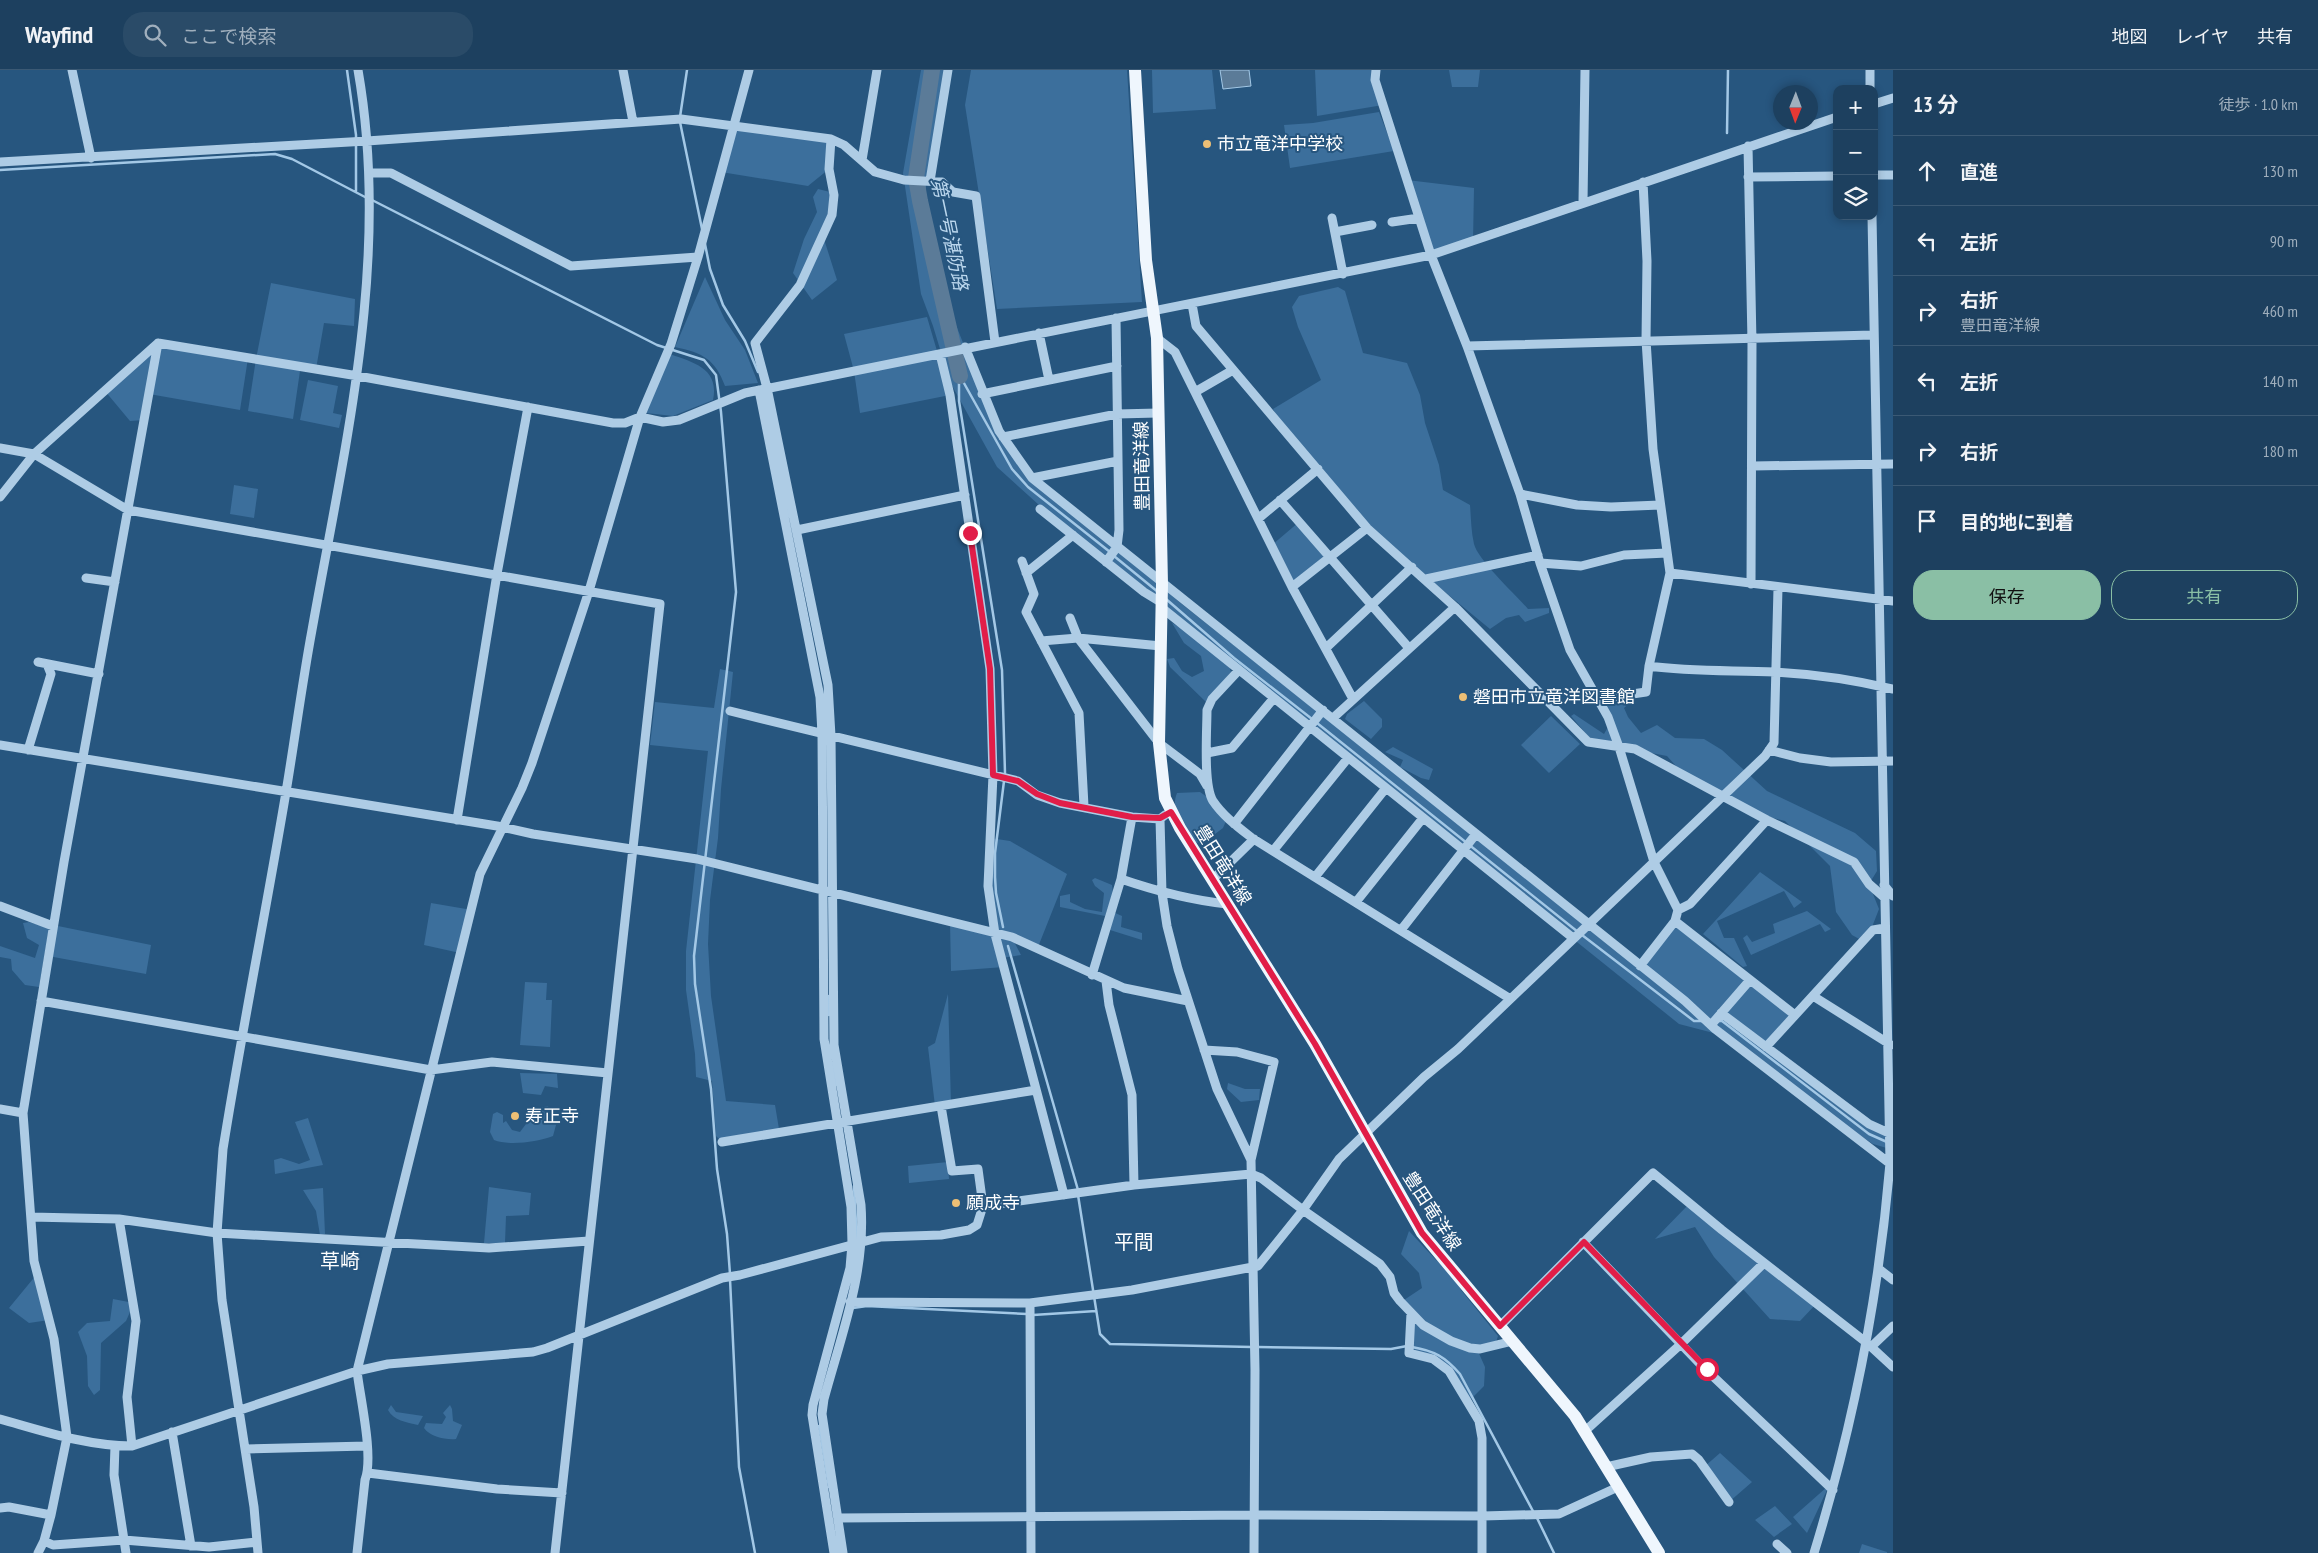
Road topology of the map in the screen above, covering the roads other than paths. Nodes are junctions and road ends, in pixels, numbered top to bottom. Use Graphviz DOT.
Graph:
graph roads {
  1 [pos="72,70"];
  2 [pos="358,70"];
  3 [pos="623,70"];
  4 [pos="749,70"];
  5 [pos="877,70"];
  6 [pos="948,70"];
  7 [pos="1135,70"];
  8 [pos="1376,70"];
  9 [pos="1585,70"];
  10 [pos="1870,70"];
  11 [pos="1870,85"];
  12 [pos="1893,98"];
  13 [pos="1878,103"];
  14 [pos="1833,118"];
  15 [pos="633,122"];
  16 [pos="734,126"];
  17 [pos="831,139"];
  18 [pos="367,141"];
  19 [pos="1748,146"];
  20 [pos="91,158"];
  21 [pos="862,160"];
  22 [pos="0,162"];
  23 [pos="369,173"];
  24 [pos="1893,174"];
  25 [pos="1878,175"];
  26 [pos="1833,176"];
  27 [pos="1748,177"];
  28 [pos="928,181"];
  29 [pos="1643,182"];
  30 [pos="1583,202"];
  31 [pos="1332,218"];
  32 [pos="1419,218"];
  33 [pos="1872,220"];
  34 [pos="1392,222"];
  35 [pos="1372,225"];
  36 [pos="1335,232"];
  37 [pos="1431,255"];
  38 [pos="698,257"];
  39 [pos="1343,274"];
  40 [pos="1192,304"];
  41 [pos="1154,311"];
  42 [pos="1116,318"];
  43 [pos="1038,334"];
  44 [pos="1873,335"];
  45 [pos="1157,338"];
  46 [pos="1752,338"];
  47 [pos="1646,340"];
  48 [pos="995,342"];
  49 [pos="158,343"];
  50 [pos="1467,346"];
  51 [pos="964,347"];
  52 [pos="940,354"];
  53 [pos="1117,366"];
  54 [pos="1233,370"];
  55 [pos="358,376"];
  56 [pos="1049,380"];
  57 [pos="763,389"];
  58 [pos="1195,392"];
  59 [pos="982,394"];
  60 [pos="528,408"];
  61 [pos="1158,413"];
  62 [pos="1118,414"];
  63 [pos="640,417"];
  64 [pos="1003,437"];
  65 [pos="0,448"];
  66 [pos="34,454"];
  67 [pos="1118,461"];
  68 [pos="1875,464"];
  69 [pos="1893,464"];
  70 [pos="1753,466"];
  71 [pos="1318,469"];
  72 [pos="1032,478"];
  73 [pos="1520,494"];
  74 [pos="965,495"];
  75 [pos="0,497"];
  76 [pos="1280,500"];
  77 [pos="1660,505"];
  78 [pos="1040,509"];
  79 [pos="128,510"];
  80 [pos="1259,518"];
  81 [pos="1367,528"];
  82 [pos="797,530"];
  83 [pos="1073,535"];
  84 [pos="328,544"];
  85 [pos="1117,547"];
  86 [pos="1667,553"];
  87 [pos="1329,558"];
  88 [pos="1539,559"];
  89 [pos="1022,561"];
  90 [pos="1106,562"];
  91 [pos="1412,567"];
  92 [pos="1026,573"];
  93 [pos="497,574"];
  94 [pos="1670,574"];
  95 [pos="86,578"];
  96 [pos="1426,579"];
  97 [pos="115,582"];
  98 [pos="1162,584"];
  99 [pos="1750,584"];
  100 [pos="1292,587"];
  101 [pos="1778,588"];
  102 [pos="589,591"];
  103 [pos="1879,599"];
  104 [pos="1893,601"];
  105 [pos="1162,605"];
  106 [pos="1370,606"];
  107 [pos="1455,607"];
  108 [pos="1070,618"];
  109 [pos="1078,638"];
  110 [pos="1041,641"];
  111 [pos="1161,646"];
  112 [pos="1326,648"];
  113 [pos="1409,648"];
  114 [pos="1649,666"];
  115 [pos="1239,670"];
  116 [pos="1776,672"];
  117 [pos="99,674"];
  118 [pos="1880,686"];
  119 [pos="1893,689"];
  120 [pos="1274,698"];
  121 [pos="1353,699"];
  122 [pos="1598,699"];
  123 [pos="1323,710"];
  124 [pos="730,711"];
  125 [pos="1333,718"];
  126 [pos="1310,727"];
  127 [pos="827,735"];
  128 [pos="1159,743"];
  129 [pos="0,745"];
  130 [pos="1619,747"];
  131 [pos="28,750"];
  132 [pos="1769,750"];
  133 [pos="1207,753"];
  134 [pos="1348,758"];
  135 [pos="84,760"];
  136 [pos="1882,761"];
  137 [pos="1893,761"];
  138 [pos="993,775"];
  139 [pos="1207,786"];
  140 [pos="1386,788"];
  141 [pos="286,792"];
  142 [pos="1724,795"];
  143 [pos="1084,806"];
  144 [pos="1166,815"];
  145 [pos="1132,817"];
  146 [pos="1423,818"];
  147 [pos="457,820"];
  148 [pos="1767,820"];
  149 [pos="1234,824"];
  150 [pos="502,827"];
  151 [pos="1476,834"];
  152 [pos="1254,839"];
  153 [pos="1462,849"];
  154 [pos="634,850"];
  155 [pos="1273,851"];
  156 [pos="1654,862"];
  157 [pos="1315,877"];
  158 [pos="1120,879"];
  159 [pos="1212,880"];
  160 [pos="828,892"];
  161 [pos="1162,893"];
  162 [pos="1889,897"];
  163 [pos="1356,902"];
  164 [pos="1227,904"];
  165 [pos="0,906"];
  166 [pos="1678,910"];
  167 [pos="1675,921"];
  168 [pos="1589,924"];
  169 [pos="53,926"];
  170 [pos="1885,928"];
  171 [pos="1400,930"];
  172 [pos="995,934"];
  173 [pos="1573,938"];
  174 [pos="1640,966"];
  175 [pos="1092,975"];
  176 [pos="1750,980"];
  177 [pos="1106,981"];
  178 [pos="1813,996"];
  179 [pos="1510,998"];
  180 [pos="41,1001"];
  181 [pos="1188,1001"];
  182 [pos="1721,1013"];
  183 [pos="1795,1016"];
  184 [pos="1711,1025"];
  185 [pos="243,1037"];
  186 [pos="1890,1044"];
  187 [pos="1766,1047"];
  188 [pos="1204,1050"];
  189 [pos="431,1070"];
  190 [pos="608,1073"];
  191 [pos="1036,1090"];
  192 [pos="1891,1105"];
  193 [pos="941,1106"];
  194 [pos="0,1109"];
  195 [pos="23,1114"];
  196 [pos="848,1121"];
  197 [pos="837,1123"];
  198 [pos="1365,1134"];
  199 [pos="1891,1134"];
  200 [pos="722,1142"];
  201 [pos="1252,1160"];
  202 [pos="1891,1165"];
  203 [pos="1251,1174"];
  204 [pos="1134,1185"];
  205 [pos="1064,1195"];
  206 [pos="983,1206"];
  207 [pos="1303,1210"];
  208 [pos="31,1217"];
  209 [pos="118,1219"];
  210 [pos="217,1233"];
  211 [pos="589,1241"];
  212 [pos="388,1242"];
  213 [pos="1584,1242"];
  214 [pos="857,1243"];
  215 [pos="1764,1263"];
  216 [pos="1253,1267"];
  217 [pos="1879,1269"];
  218 [pos="1893,1280"];
  219 [pos="850,1302"];
  220 [pos="1030,1303"];
  221 [pos="1410,1312"];
  222 [pos="1500,1326"];
  223 [pos="1893,1326"];
  224 [pos="579,1335"];
  225 [pos="1513,1341"];
  226 [pos="1681,1344"];
  227 [pos="1869,1345"];
  228 [pos="1893,1367"];
  229 [pos="356,1370"];
  230 [pos="240,1409"];
  231 [pos="0,1419"];
  232 [pos="1585,1431"];
  233 [pos="172,1432"];
  234 [pos="66,1437"];
  235 [pos="115,1446"];
  236 [pos="132,1446"];
  237 [pos="367,1446"];
  238 [pos="246,1449"];
  239 [pos="1606,1467"];
  240 [pos="368,1473"];
  241 [pos="1618,1487"];
  242 [pos="1834,1490"];
  243 [pos="562,1493"];
  244 [pos="1729,1502"];
  245 [pos="0,1508"];
  246 [pos="51,1515"];
  247 [pos="1254,1515"];
  248 [pos="1031,1516"];
  249 [pos="1483,1516"];
  250 [pos="838,1518"];
  251 [pos="124,1540"];
  252 [pos="44,1541"];
  253 [pos="257,1542"];
  254 [pos="1777,1544"];
  255 [pos="191,1546"];
  256 [pos="38,1553"];
  257 [pos="126,1553"];
  258 [pos="258,1553"];
  259 [pos="357,1553"];
  260 [pos="555,1553"];
  261 [pos="834,1553"];
  262 [pos="843,1553"];
  263 [pos="1031,1553"];
  264 [pos="1254,1553"];
  265 [pos="1482,1553"];
  266 [pos="1659,1553"];
  267 [pos="1787,1553"];
  268 [pos="1814,1553"];
  1 -- 20 [label="street"];
  2 -- 18 [label="street"];
  3 -- 15 [label="street"];
  4 -- 16 [label="street"];
  5 -- 21 [label="street"];
  6 -- 28 [label="street"];
  7 -- 41 [label="main road, 豊田竜洋線"];
  8 -- 32 [label="street"];
  9 -- 30 [label="street"];
  10 -- 11 [label="street"];
  12 -- 13 [label="street"];
  14 -- 19 [label="street"];
  15 -- 16 [label="street"];
  15 -- 18 [label="street"];
  16 -- 17 [label="street"];
  16 -- 38 [label="street"];
  17 -- 21 [label="street"];
  17 -- 57 [label="street"];
  18 -- 20 [label="street"];
  18 -- 23 [label="street"];
  19 -- 27 [label="street"];
  19 -- 29 [label="street"];
  20 -- 22 [label="street"];
  21 -- 28 [label="street"];
  23 -- 38 [label="street"];
  23 -- 55 [label="street"];
  24 -- 25 [label="street"];
  26 -- 27 [label="street"];
  27 -- 46 [label="street"];
  28 -- 48 [label="street"];
  29 -- 30 [label="street"];
  29 -- 47 [label="street"];
  30 -- 37 [label="street"];
  31 -- 36 [label="street"];
  32 -- 34 [label="street"];
  32 -- 37 [label="street"];
  33 -- 44 [label="street"];
  35 -- 36 [label="street"];
  36 -- 39 [label="street"];
  37 -- 39 [label="street"];
  37 -- 50 [label="street"];
  38 -- 63 [label="street"];
  39 -- 40 [label="street"];
  40 -- 41 [label="street"];
  40 -- 54 [label="street"];
  41 -- 42 [label="street"];
  41 -- 45 [label="main road, 豊田竜洋線"];
  42 -- 43 [label="street"];
  42 -- 53 [label="street"];
  43 -- 48 [label="street"];
  43 -- 56 [label="street"];
  44 -- 46 [label="street"];
  44 -- 68 [label="street"];
  45 -- 58 [label="street"];
  45 -- 61 [label="main road, 豊田竜洋線"];
  46 -- 47 [label="street"];
  46 -- 70 [label="street"];
  47 -- 50 [label="street"];
  47 -- 77 [label="street"];
  48 -- 51 [label="street"];
  49 -- 55 [label="street"];
  49 -- 66 [label="street"];
  49 -- 79 [label="street"];
  50 -- 73 [label="street"];
  51 -- 52 [label="street"];
  51 -- 59 [label="street"];
  52 -- 57 [label="street"];
  52 -- 74 [label="street"];
  53 -- 56 [label="street"];
  53 -- 62 [label="street"];
  54 -- 58 [label="street"];
  54 -- 71 [label="street"];
  55 -- 60 [label="street"];
  55 -- 84 [label="street"];
  56 -- 59 [label="street"];
  57 -- 63 [label="street"];
  57 -- 82 [label="street"];
  57 -- 127 [label="street"];
  58 -- 80 [label="street"];
  59 -- 64 [label="street"];
  60 -- 63 [label="street"];
  60 -- 93 [label="street"];
  61 -- 62 [label="street"];
  61 -- 98 [label="main road, 豊田竜洋線"];
  62 -- 64 [label="street"];
  62 -- 67 [label="street"];
  63 -- 102 [label="street"];
  64 -- 72 [label="street"];
  65 -- 66 [label="street"];
  66 -- 75 [label="street"];
  66 -- 79 [label="street"];
  67 -- 72 [label="street"];
  67 -- 85 [label="street"];
  68 -- 69 [label="street"];
  68 -- 70 [label="street"];
  68 -- 103 [label="street"];
  70 -- 99 [label="street"];
  71 -- 76 [label="street"];
  71 -- 81 [label="street"];
  72 -- 85 [label="street"];
  73 -- 77 [label="street"];
  73 -- 88 [label="street"];
  74 -- 82 [label="street"];
  74 -- 138 [label="street"];
  76 -- 80 [label="street"];
  76 -- 87 [label="street"];
  77 -- 86 [label="street"];
  78 -- 83 [label="street"];
  79 -- 84 [label="street"];
  79 -- 97 [label="street"];
  80 -- 100 [label="street"];
  81 -- 87 [label="street"];
  81 -- 91 [label="street"];
  82 -- 127 [label="street"];
  83 -- 90 [label="street"];
  83 -- 92 [label="street"];
  84 -- 93 [label="street"];
  84 -- 141 [label="street"];
  85 -- 90 [label="street"];
  85 -- 98 [label="street"];
  86 -- 88 [label="street"];
  86 -- 94 [label="street"];
  87 -- 100 [label="street"];
  87 -- 106 [label="street"];
  88 -- 96 [label="street"];
  88 -- 122 [label="street"];
  89 -- 92 [label="street"];
  90 -- 105 [label="street"];
  91 -- 96 [label="street"];
  91 -- 106 [label="street"];
  92 -- 110 [label="street"];
  93 -- 102 [label="street"];
  93 -- 147 [label="street"];
  94 -- 99 [label="street"];
  94 -- 114 [label="street"];
  95 -- 97 [label="street"];
  96 -- 107 [label="street"];
  97 -- 117 [label="street"];
  98 -- 105 [label="main road, 豊田竜洋線"];
  98 -- 123 [label="street"];
  99 -- 101 [label="street"];
  100 -- 112 [label="street"];
  101 -- 103 [label="street"];
  101 -- 116 [label="street"];
  102 -- 150 [label="street"];
  102 -- 154 [label="street"];
  103 -- 104 [label="street"];
  103 -- 118 [label="street"];
  105 -- 111 [label="main road, 豊田竜洋線"];
  105 -- 115 [label="street"];
  106 -- 112 [label="street"];
  106 -- 113 [label="street"];
  107 -- 113 [label="street"];
  107 -- 130 [label="street"];
  108 -- 109 [label="street"];
  109 -- 110 [label="street"];
  109 -- 111 [label="street"];
  109 -- 128 [label="street"];
  110 -- 143 [label="street"];
  111 -- 128 [label="main road, 豊田竜洋線"];
  112 -- 121 [label="street"];
  113 -- 121 [label="street"];
  114 -- 116 [label="street"];
  114 -- 122 [label="street"];
  115 -- 120 [label="street"];
  115 -- 133 [label="street"];
  116 -- 118 [label="street"];
  116 -- 132 [label="street"];
  117 -- 131 [label="street"];
  117 -- 135 [label="street"];
  118 -- 119 [label="street"];
  118 -- 136 [label="street"];
  120 -- 126 [label="street"];
  120 -- 133 [label="street"];
  121 -- 125 [label="street"];
  122 -- 130 [label="street"];
  123 -- 125 [label="street"];
  123 -- 126 [label="street"];
  124 -- 127 [label="street"];
  125 -- 151 [label="street"];
  126 -- 134 [label="street"];
  126 -- 149 [label="street"];
  127 -- 138 [label="street"];
  127 -- 160 [label="street"];
  128 -- 139 [label="street"];
  128 -- 144 [label="main road, 豊田竜洋線"];
  129 -- 131 [label="street"];
  130 -- 142 [label="street"];
  130 -- 156 [label="street"];
  131 -- 135 [label="street"];
  132 -- 136 [label="street"];
  132 -- 142 [label="street"];
  133 -- 139 [label="street"];
  134 -- 140 [label="street"];
  134 -- 155 [label="street"];
  135 -- 141 [label="street"];
  135 -- 169 [label="street"];
  136 -- 137 [label="street"];
  136 -- 162 [label="street"];
  138 -- 143 [label="street"];
  138 -- 172 [label="street"];
  139 -- 149 [label="street"];
  140 -- 146 [label="street"];
  140 -- 157 [label="street"];
  141 -- 147 [label="street"];
  141 -- 185 [label="street"];
  142 -- 148 [label="street"];
  142 -- 156 [label="street"];
  143 -- 145 [label="street"];
  144 -- 145 [label="street"];
  144 -- 159 [label="main road, 豊田竜洋線"];
  144 -- 161 [label="street"];
  145 -- 158 [label="street"];
  146 -- 153 [label="street"];
  146 -- 163 [label="street"];
  147 -- 150 [label="street"];
  148 -- 162 [label="street"];
  148 -- 166 [label="street"];
  149 -- 152 [label="street"];
  150 -- 154 [label="street"];
  150 -- 189 [label="street"];
  151 -- 153 [label="street"];
  151 -- 168 [label="street"];
  152 -- 155 [label="street"];
  152 -- 159 [label="street"];
  153 -- 171 [label="street"];
  153 -- 173 [label="street"];
  154 -- 160 [label="street"];
  154 -- 190 [label="street"];
  155 -- 157 [label="street"];
  156 -- 166 [label="street"];
  156 -- 168 [label="street"];
  157 -- 163 [label="street"];
  158 -- 161 [label="street"];
  158 -- 175 [label="street"];
  159 -- 164 [label="main road, 豊田竜洋線"];
  160 -- 172 [label="street"];
  160 -- 196 [label="street"];
  160 -- 197 [label="street"];
  161 -- 164 [label="street"];
  161 -- 181 [label="street"];
  162 -- 170 [label="street"];
  163 -- 171 [label="street"];
  164 -- 198 [label="main road, 豊田竜洋線"];
  165 -- 169 [label="street"];
  166 -- 167 [label="street"];
  167 -- 174 [label="street"];
  167 -- 176 [label="street"];
  168 -- 173 [label="street"];
  168 -- 174 [label="street"];
  169 -- 180 [label="street"];
  170 -- 178 [label="street"];
  170 -- 186 [label="street"];
  171 -- 179 [label="street"];
  172 -- 175 [label="street"];
  172 -- 191 [label="street"];
  173 -- 179 [label="street"];
  174 -- 184 [label="street"];
  175 -- 177 [label="street"];
  176 -- 182 [label="street"];
  176 -- 183 [label="street"];
  177 -- 181 [label="street"];
  177 -- 204 [label="street"];
  178 -- 183 [label="street"];
  178 -- 186 [label="street"];
  179 -- 198 [label="street"];
  180 -- 185 [label="street"];
  180 -- 195 [label="street"];
  181 -- 188 [label="street"];
  182 -- 184 [label="street"];
  182 -- 187 [label="street"];
  183 -- 187 [label="street"];
  184 -- 202 [label="street"];
  185 -- 189 [label="street"];
  185 -- 210 [label="street"];
  186 -- 192 [label="street"];
  187 -- 199 [label="street"];
  188 -- 201 [label="street"];
  188 -- 201 [label="street"];
  189 -- 190 [label="street"];
  189 -- 212 [label="street"];
  190 -- 211 [label="street"];
  191 -- 193 [label="street"];
  191 -- 205 [label="street"];
  192 -- 199 [label="street"];
  193 -- 196 [label="street"];
  193 -- 206 [label="street"];
  194 -- 195 [label="street"];
  195 -- 208 [label="street"];
  196 -- 197 [label="street"];
  196 -- 214 [label="street"];
  197 -- 200 [label="street"];
  197 -- 214 [label="street"];
  198 -- 207 [label="street"];
  198 -- 222 [label="main road, 豊田竜洋線"];
  199 -- 202 [label="street"];
  201 -- 203 [label="street"];
  202 -- 217 [label="street"];
  203 -- 204 [label="street"];
  203 -- 207 [label="street"];
  203 -- 216 [label="street"];
  204 -- 205 [label="street"];
  205 -- 206 [label="street"];
  206 -- 214 [label="street"];
  207 -- 216 [label="street"];
  207 -- 221 [label="street"];
  208 -- 209 [label="street"];
  208 -- 234 [label="street"];
  209 -- 210 [label="street"];
  209 -- 236 [label="street"];
  210 -- 212 [label="street"];
  210 -- 230 [label="street"];
  211 -- 212 [label="street"];
  211 -- 224 [label="street"];
  212 -- 229 [label="street"];
  213 -- 215 [label="street"];
  213 -- 222 [label="street"];
  213 -- 226 [label="street"];
  214 -- 219 [label="street"];
  214 -- 224 [label="street"];
  214 -- 261 [label="street"];
  215 -- 226 [label="street"];
  215 -- 227 [label="street"];
  216 -- 220 [label="street"];
  216 -- 247 [label="street"];
  217 -- 218 [label="street"];
  217 -- 227 [label="street"];
  219 -- 220 [label="street"];
  219 -- 250 [label="street"];
  220 -- 248 [label="street"];
  221 -- 225 [label="street"];
  221 -- 249 [label="street"];
  222 -- 225 [label="main road, 豊田竜洋線"];
  223 -- 227 [label="street"];
  224 -- 229 [label="street"];
  224 -- 243 [label="street"];
  225 -- 232 [label="main road, 豊田竜洋線"];
  226 -- 232 [label="street"];
  226 -- 242 [label="street"];
  227 -- 228 [label="street"];
  227 -- 242 [label="street"];
  229 -- 230 [label="street"];
  229 -- 237 [label="street"];
  230 -- 233 [label="street"];
  230 -- 238 [label="street"];
  231 -- 234 [label="street"];
  232 -- 239 [label="main road, 豊田竜洋線"];
  233 -- 236 [label="street"];
  233 -- 255 [label="street"];
  234 -- 235 [label="street"];
  234 -- 246 [label="street"];
  235 -- 236 [label="street"];
  235 -- 251 [label="street"];
  237 -- 238 [label="street"];
  237 -- 240 [label="street"];
  238 -- 253 [label="street"];
  239 -- 241 [label="main road, 豊田竜洋線"];
  239 -- 244 [label="street"];
  240 -- 243 [label="street"];
  240 -- 259 [label="street"];
  241 -- 249 [label="street"];
  241 -- 266 [label="main road, 豊田竜洋線"];
  242 -- 268 [label="street"];
  243 -- 260 [label="street"];
  245 -- 246 [label="street"];
  246 -- 252 [label="street"];
  247 -- 248 [label="street"];
  247 -- 249 [label="street"];
  247 -- 264 [label="street"];
  248 -- 250 [label="street"];
  248 -- 263 [label="street"];
  249 -- 265 [label="street"];
  250 -- 262 [label="street"];
  251 -- 252 [label="street"];
  251 -- 255 [label="street"];
  251 -- 257 [label="street"];
  252 -- 256 [label="street"];
  253 -- 255 [label="street"];
  253 -- 258 [label="street"];
  254 -- 267 [label="street"];
}
